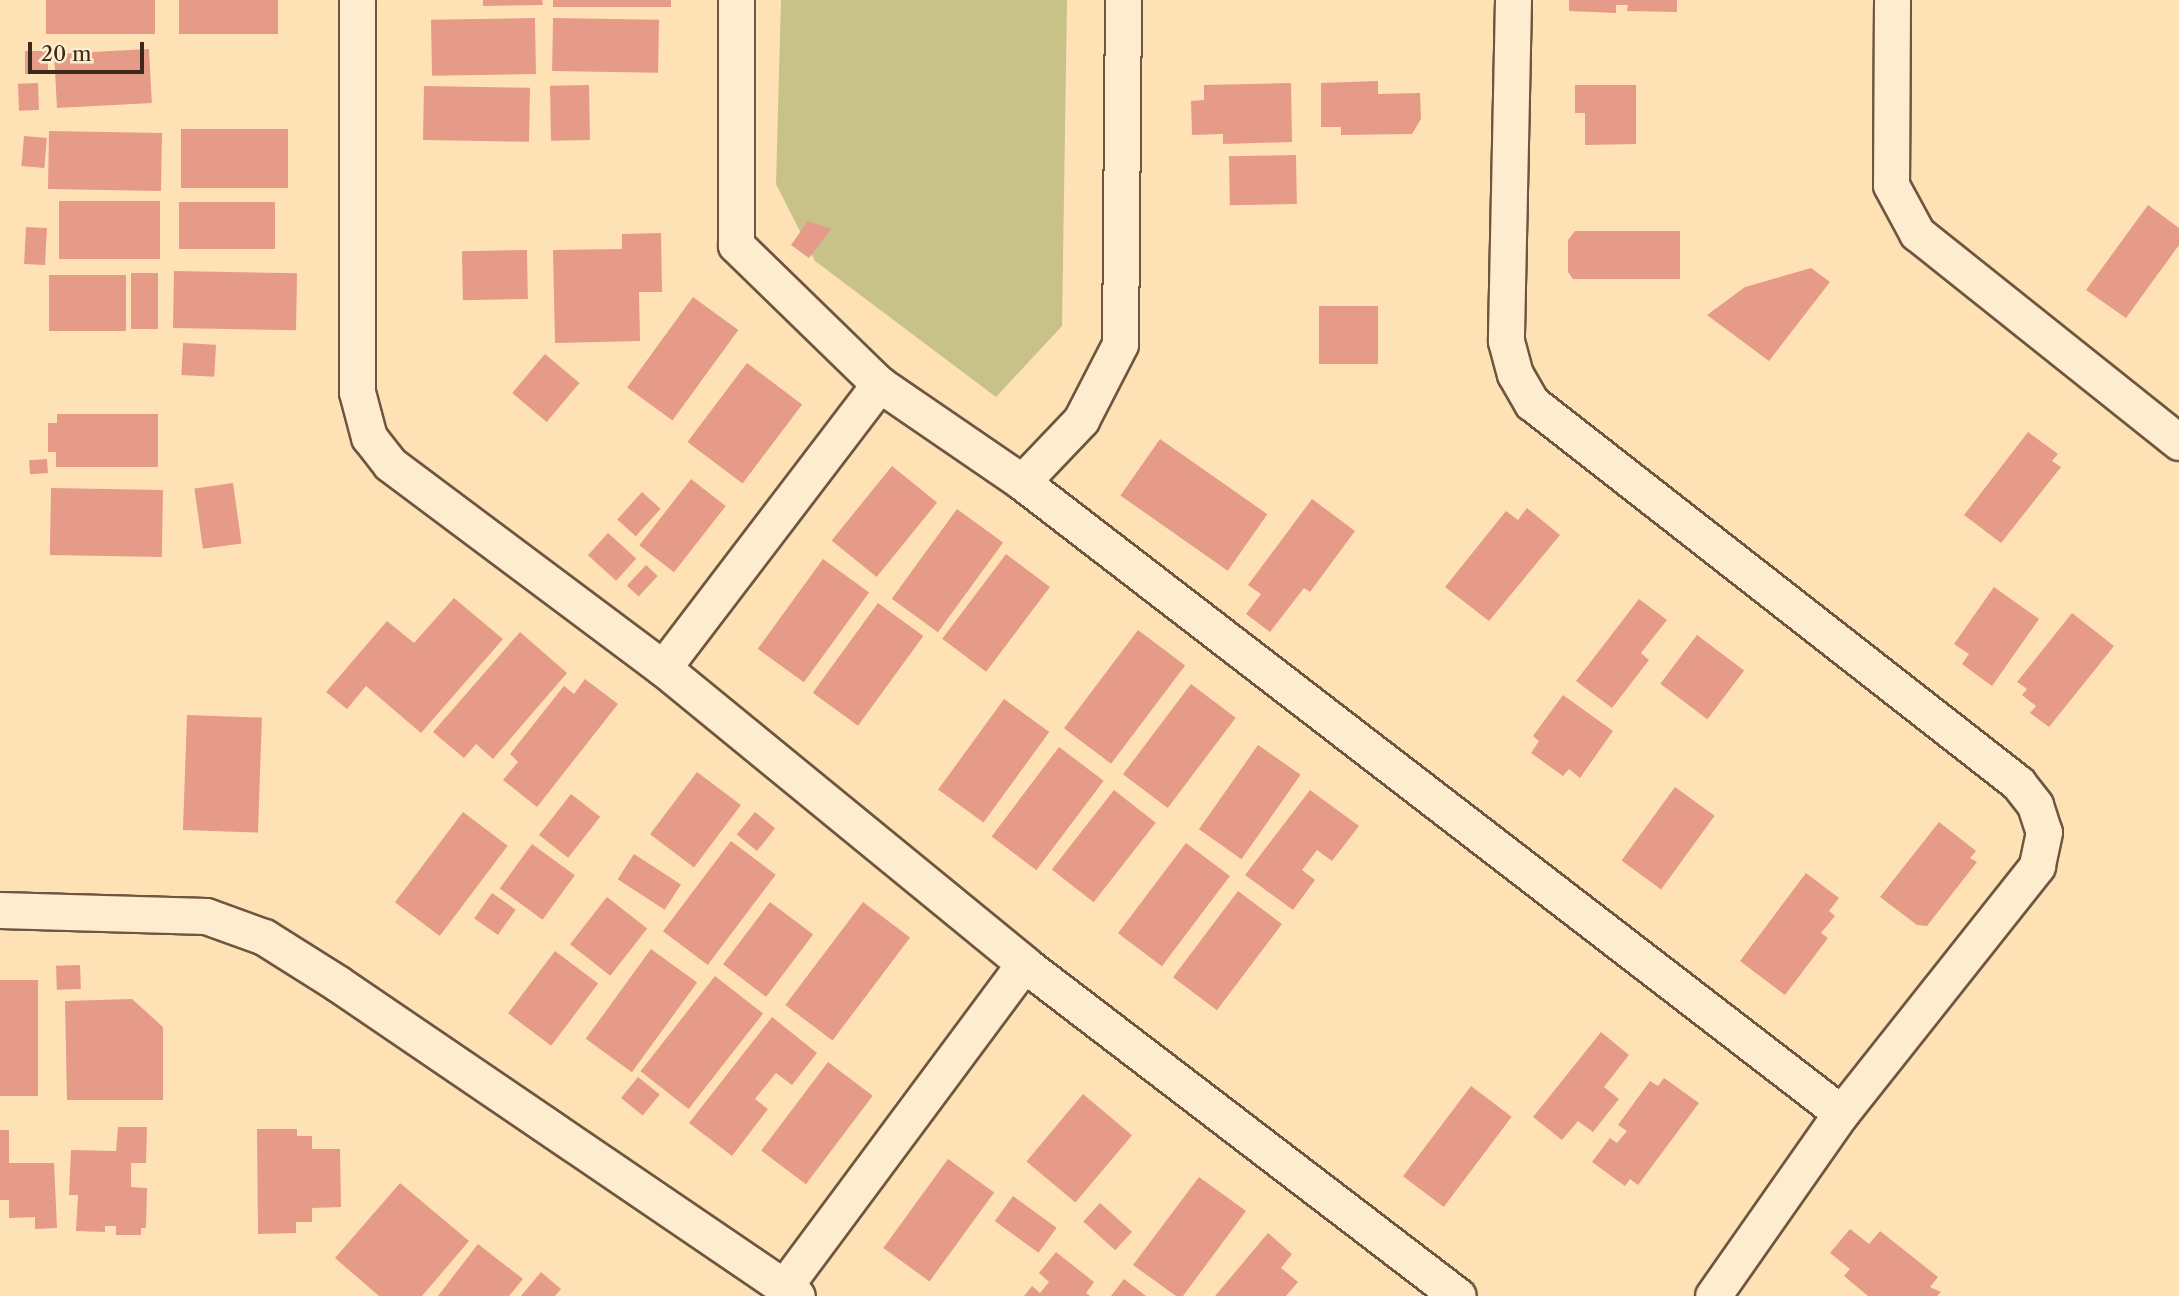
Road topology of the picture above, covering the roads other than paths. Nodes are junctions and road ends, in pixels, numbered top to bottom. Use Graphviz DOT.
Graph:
graph roads {
  1 [pos="357,0"];
  2 [pos="737,0"];
  3 [pos="1123,0"];
  4 [pos="1513,0"];
  5 [pos="1892,0"];
  6 [pos="879,384"];
  7 [pos="2179,442"];
  8 [pos="1021,482"];
  9 [pos="663,668"];
  10 [pos="0,910"];
  11 [pos="1024,964"];
  12 [pos="1841,1113"];
  13 [pos="790,1291"];
  14 [pos="1458,1296"];
  15 [pos="1713,1296"];
  1 -- 9 [label="street"];
  2 -- 6 [label="street"];
  3 -- 8 [label="street"];
  4 -- 12 [label="street"];
  5 -- 7 [label="street"];
  6 -- 8 [label="street"];
  6 -- 9 [label="street"];
  8 -- 12 [label="street"];
  9 -- 11 [label="street"];
  10 -- 13 [label="street"];
  11 -- 13 [label="street"];
  11 -- 14 [label="street"];
  12 -- 15 [label="street"];
}
